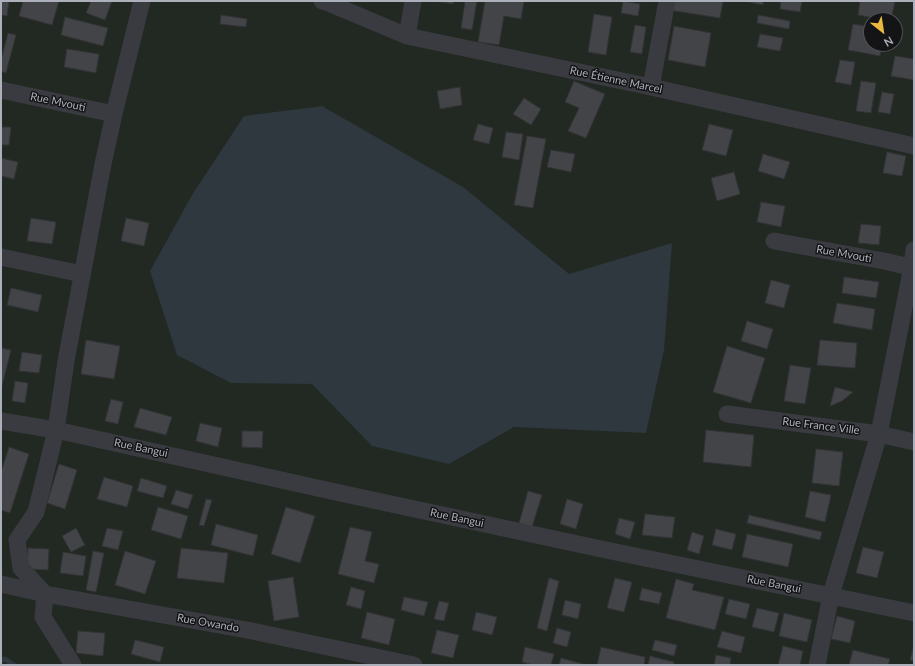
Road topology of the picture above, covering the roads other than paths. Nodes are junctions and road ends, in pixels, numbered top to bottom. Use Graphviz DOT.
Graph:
graph roads {
  1 [pos="142,1"];
  2 [pos="322,1"];
  3 [pos="413,1"];
  4 [pos="667,1"];
  5 [pos="407,36"];
  6 [pos="651,87"];
  7 [pos="1,90"];
  8 [pos="114,114"];
  9 [pos="914,146"];
  10 [pos="774,241"];
  11 [pos="914,250"];
  12 [pos="1,257"];
  13 [pos="913,268"];
  14 [pos="82,274"];
  15 [pos="727,414"];
  16 [pos="1,421"];
  17 [pos="56,430"];
  18 [pos="879,434"];
  19 [pos="914,442"];
  20 [pos="1,584"];
  21 [pos="45,594"];
  22 [pos="831,596"];
  23 [pos="914,613"];
  24 [pos="73,665"];
  25 [pos="414,665"];
  26 [pos="817,665"];
  1 -- 8 [label="street"];
  2 -- 5 [label="street, Rue Étienne Marcel"];
  3 -- 5 [label="street"];
  4 -- 6 [label="street"];
  5 -- 6 [label="street, Rue Étienne Marcel"];
  6 -- 9 [label="street, Rue Étienne Marcel"];
  7 -- 8 [label="street, Rue Mvouti"];
  8 -- 14 [label="street"];
  10 -- 13 [label="street, Rue Mvouti"];
  11 -- 13 [label="street"];
  12 -- 14 [label="street"];
  13 -- 18 [label="street"];
  14 -- 17 [label="street"];
  15 -- 18 [label="street, Rue France Ville"];
  16 -- 17 [label="street, Rue Bangui"];
  17 -- 21 [label="street"];
  17 -- 22 [label="street, Rue Bangui"];
  18 -- 19 [label="street, Rue France Ville"];
  18 -- 22 [label="street"];
  20 -- 21 [label="street, Rue Owando"];
  21 -- 24 [label="street"];
  21 -- 25 [label="street, Rue Owando"];
  22 -- 23 [label="street, Rue Bangui"];
  22 -- 26 [label="street"];
}
